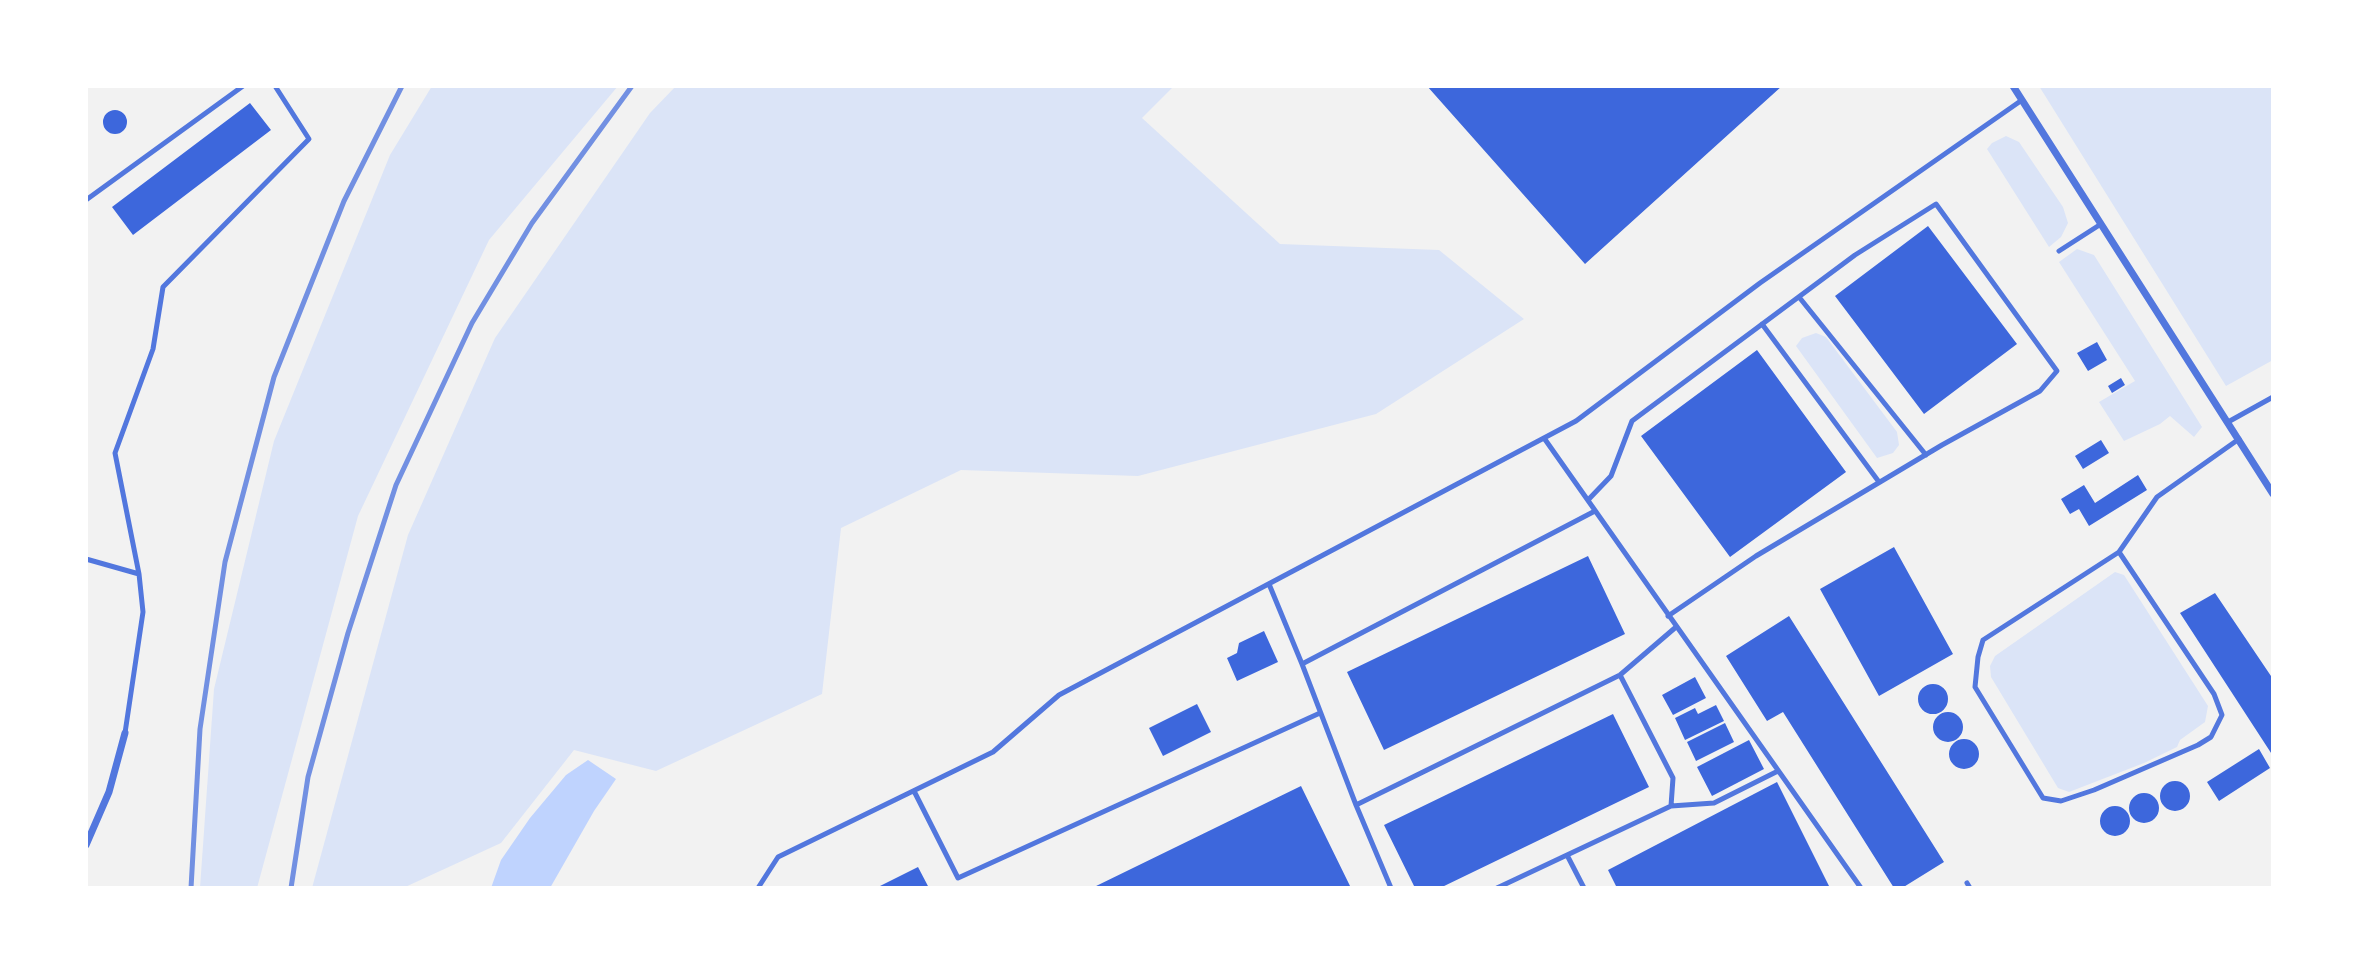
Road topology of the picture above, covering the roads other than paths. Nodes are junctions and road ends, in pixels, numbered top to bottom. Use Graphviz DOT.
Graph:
graph roads {
  1 [pos="243,86"];
  2 [pos="275,86"];
  3 [pos="2013,86"];
  4 [pos="2022,100"];
  5 [pos="86,200"];
  6 [pos="2101,223"];
  7 [pos="2059,251"];
  8 [pos="1799,297"];
  9 [pos="1762,324"];
  10 [pos="2273,397"];
  11 [pos="2228,422"];
  12 [pos="1545,438"];
  13 [pos="2239,439"];
  14 [pos="1926,455"];
  15 [pos="1879,482"];
  16 [pos="2273,494"];
  17 [pos="1587,500"];
  18 [pos="1595,511"];
  19 [pos="2119,552"];
  20 [pos="86,559"];
  21 [pos="139,574"];
  22 [pos="1269,584"];
  23 [pos="1668,616"];
  24 [pos="1676,627"];
  25 [pos="1301,664"];
  26 [pos="1620,675"];
  27 [pos="1320,713"];
  28 [pos="125,733"];
  29 [pos="1778,771"];
  30 [pos="914,791"];
  31 [pos="1356,805"];
  32 [pos="1671,806"];
  33 [pos="86,845"];
  34 [pos="1567,855"];
  35 [pos="758,888"];
  36 [pos="1391,888"];
  37 [pos="1497,888"];
  38 [pos="1584,888"];
  39 [pos="1861,888"];
  1 -- 5 [label="lane"];
  2 -- 21 [label="lane"];
  3 -- 4 [label="street"];
  4 -- 6 [label="street"];
  4 -- 12 [label="lane"];
  6 -- 7 [label="lane"];
  6 -- 11 [label="street"];
  8 -- 9 [label="lane"];
  8 -- 14 [label="lane"];
  8 -- 14 [label="lane"];
  9 -- 15 [label="lane"];
  9 -- 17 [label="lane"];
  10 -- 11 [label="lane"];
  11 -- 13 [label="street"];
  12 -- 17 [label="lane"];
  12 -- 22 [label="lane"];
  13 -- 16 [label="street"];
  13 -- 19 [label="lane"];
  14 -- 15 [label="lane"];
  15 -- 23 [label="lane"];
  17 -- 18 [label="lane"];
  18 -- 23 [label="lane"];
  18 -- 25 [label="lane"];
  19 -- 19 [label="lane"];
  20 -- 21 [label="lane"];
  21 -- 28 [label="lane"];
  22 -- 25 [label="lane"];
  22 -- 30 [label="lane"];
  23 -- 24 [label="lane"];
  24 -- 26 [label="lane"];
  24 -- 29 [label="lane"];
  25 -- 27 [label="lane"];
  26 -- 31 [label="lane"];
  26 -- 32 [label="lane"];
  27 -- 30 [label="lane"];
  27 -- 31 [label="lane"];
  28 -- 33 [label="street"];
  29 -- 32 [label="lane"];
  29 -- 39 [label="lane"];
  30 -- 35 [label="lane"];
  31 -- 36 [label="lane"];
  32 -- 34 [label="lane"];
  34 -- 37 [label="lane"];
  34 -- 38 [label="lane"];
}
